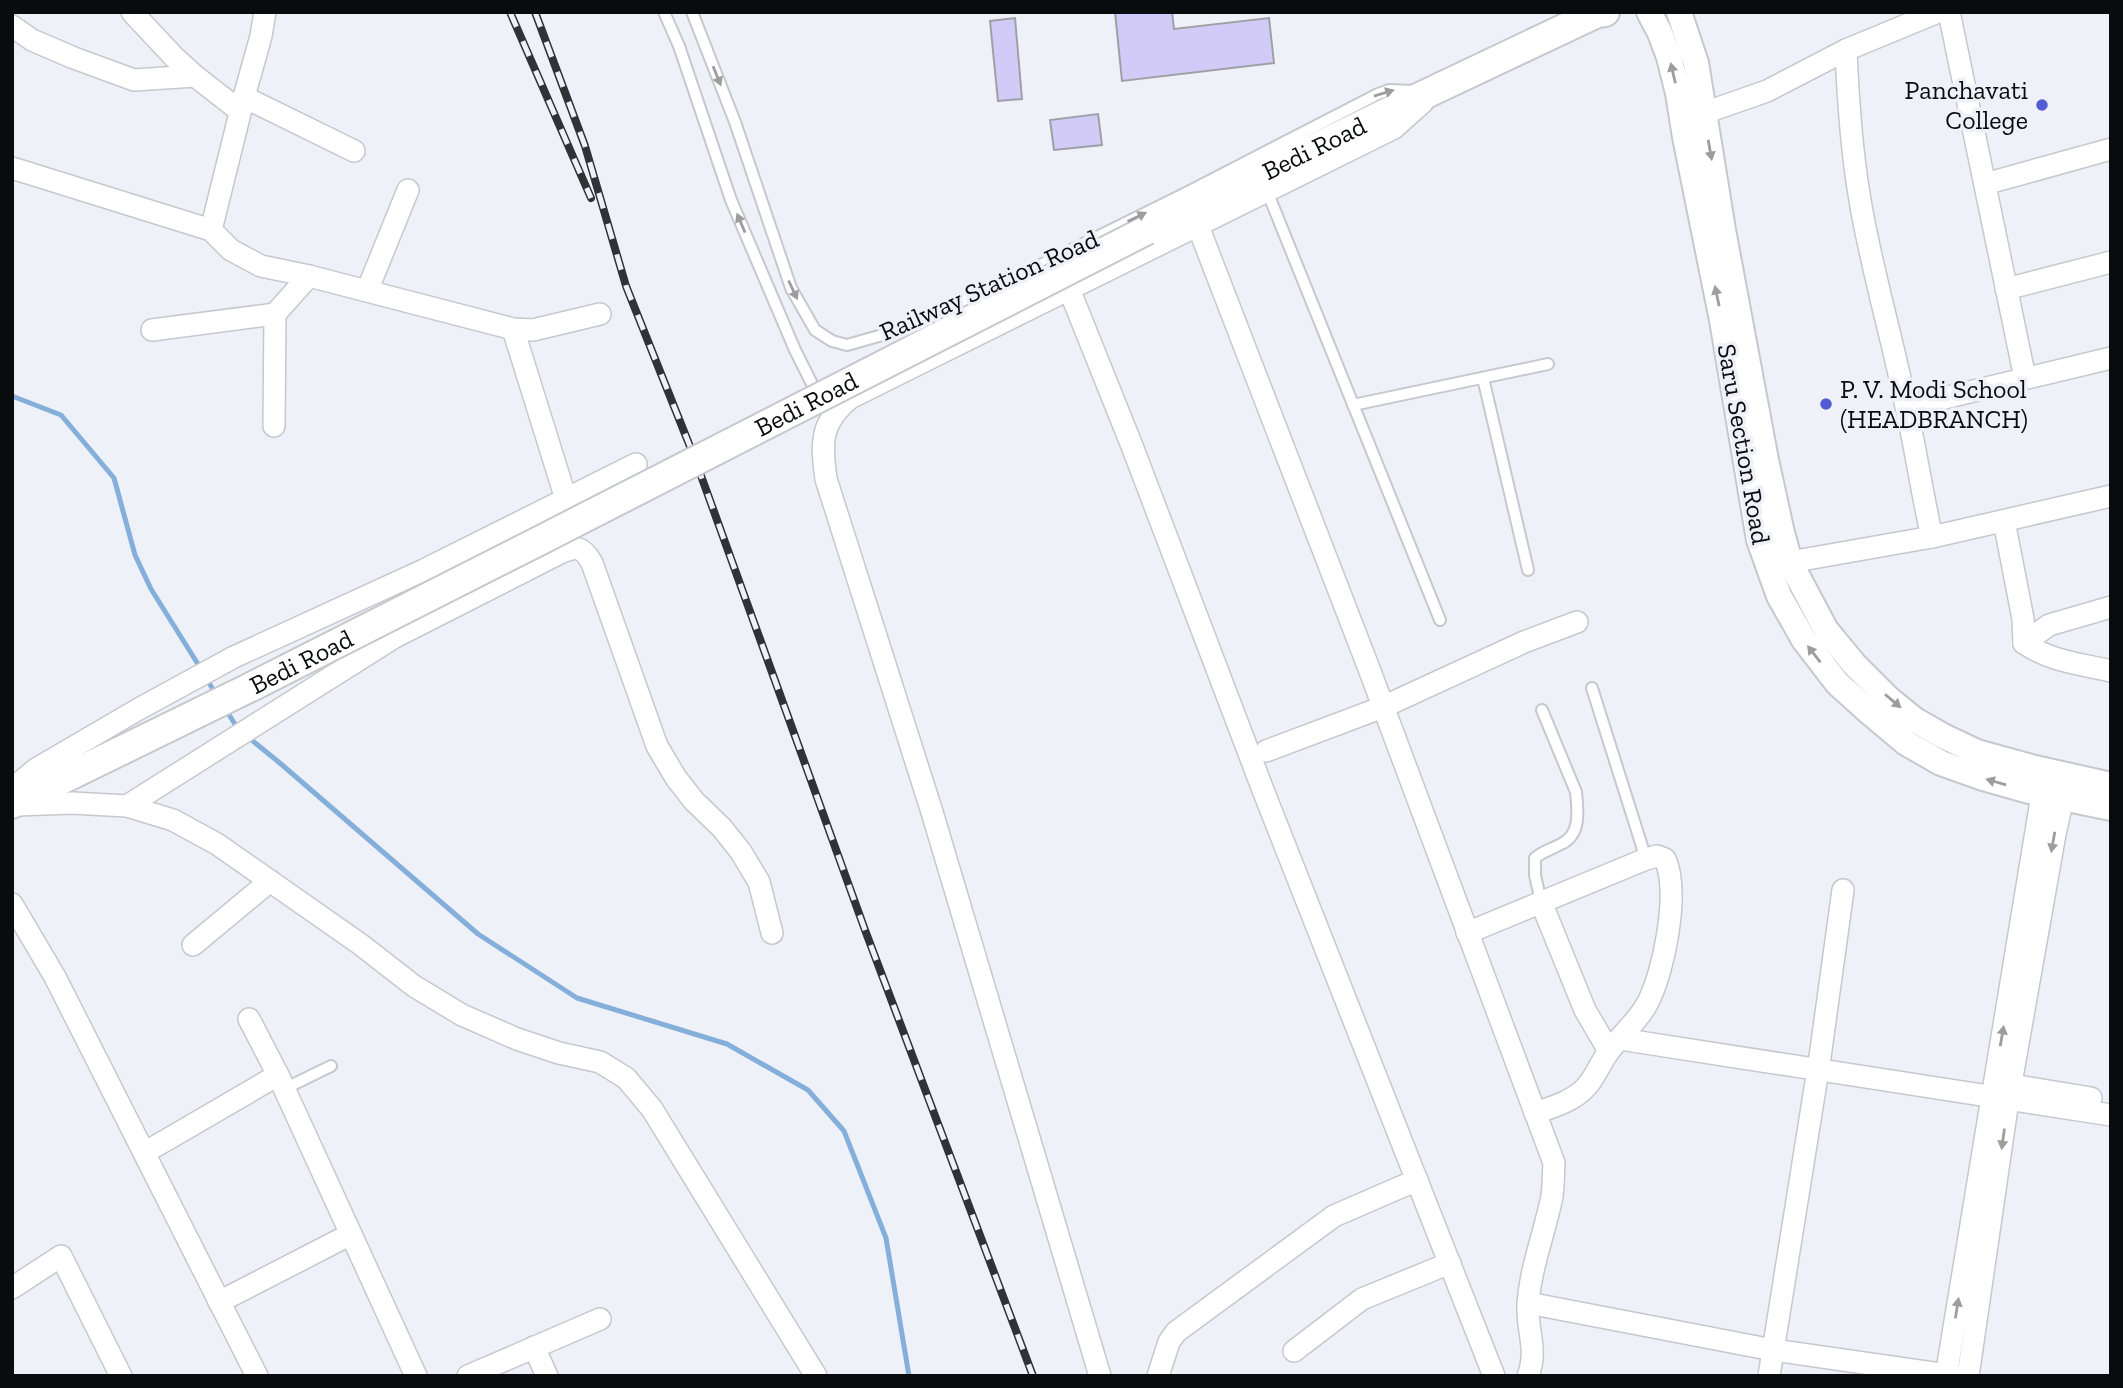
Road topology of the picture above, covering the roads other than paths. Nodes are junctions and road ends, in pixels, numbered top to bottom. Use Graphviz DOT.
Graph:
graph roads {
  1 [pos="132,12"];
  2 [pos="265,12"];
  3 [pos="664,12"];
  4 [pos="692,12"];
  5 [pos="1648,12"];
  6 [pos="1679,12"];
  7 [pos="1938,12"];
  8 [pos="1949,12"];
  9 [pos="1600,13"];
  10 [pos="12,26"];
  11 [pos="1846,50"];
  12 [pos="195,76"];
  13 [pos="1433,92"];
  14 [pos="242,104"];
  15 [pos="1704,113"];
  16 [pos="2111,149"];
  17 [pos="354,150"];
  18 [pos="12,167"];
  19 [pos="1985,184"];
  20 [pos="408,190"];
  21 [pos="1267,191"];
  22 [pos="1198,226"];
  23 [pos="211,230"];
  24 [pos="2111,262"];
  25 [pos="309,276"];
  26 [pos="1069,289"];
  27 [pos="2006,289"];
  28 [pos="367,291"];
  29 [pos="275,314"];
  30 [pos="600,314"];
  31 [pos="513,329"];
  32 [pos="152,330"];
  33 [pos="2111,358"];
  34 [pos="1548,364"];
  35 [pos="1483,378"];
  36 [pos="2025,378"];
  37 [pos="1353,405"];
  38 [pos="1907,407"];
  39 [pos="830,419"];
  40 [pos="274,426"];
  41 [pos="635,464"];
  42 [pos="2111,496"];
  43 [pos="566,499"];
  44 [pos="2004,521"];
  45 [pos="1932,537"];
  46 [pos="1790,562"];
  47 [pos="1528,570"];
  48 [pos="2111,607"];
  49 [pos="1440,620"];
  50 [pos="1577,622"];
  51 [pos="2024,643"];
  52 [pos="2111,671"];
  53 [pos="1592,688"];
  54 [pos="1383,707"];
  55 [pos="1542,710"];
  56 [pos="1266,751"];
  57 [pos="2055,785"];
  58 [pos="2111,785"];
  59 [pos="18,798"];
  60 [pos="127,806"];
  61 [pos="2111,808"];
  62 [pos="1681,852"];
  63 [pos="1651,858"];
  64 [pos="270,881"];
  65 [pos="1843,890"];
  66 [pos="1541,902"];
  67 [pos="12,904"];
  68 [pos="772,933"];
  69 [pos="1467,933"];
  70 [pos="193,946"];
  71 [pos="249,1018"];
  72 [pos="1620,1040"];
  73 [pos="1819,1064"];
  74 [pos="331,1066"];
  75 [pos="281,1082"];
  76 [pos="2001,1091"];
  77 [pos="2111,1101"];
  78 [pos="1535,1113"];
  79 [pos="2111,1115"];
  80 [pos="144,1153"];
  81 [pos="1417,1180"];
  82 [pos="351,1234"];
  83 [pos="1450,1263"];
  84 [pos="12,1288"];
  85 [pos="219,1302"];
  86 [pos="1528,1303"];
  87 [pos="600,1319"];
  88 [pos="534,1348"];
  89 [pos="1773,1350"];
  90 [pos="1294,1351"];
  91 [pos="1954,1375"];
  92 [pos="121,1376"];
  93 [pos="257,1376"];
  94 [pos="416,1376"];
  95 [pos="468,1376"];
  96 [pos="547,1376"];
  97 [pos="816,1376"];
  98 [pos="1100,1376"];
  99 [pos="1158,1376"];
  100 [pos="1494,1376"];
  101 [pos="1528,1376"];
  102 [pos="1769,1376"];
  1 -- 12 [label="street"];
  2 -- 14 [label="street"];
  39 -- 3 [label="lane, one-way"];
  4 -- 13 [label="lane, Railway Station Road, one-way"];
  57 -- 5 [label="street, Saru Section Road, one-way"];
  6 -- 15 [label="street, Saru Section Road"];
  7 -- 11 [label="street"];
  8 -- 19 [label="street"];
  9 -- 13 [label="main road, Bedi Road"];
  10 -- 12 [label="street"];
  11 -- 15 [label="street"];
  11 -- 38 [label="street"];
  12 -- 14 [label="street"];
  13 -- 21 [label="street"];
  13 -- 59 [label="main road, Bedi Road, bridge"];
  14 -- 17 [label="street"];
  14 -- 23 [label="street"];
  15 -- 46 [label="street, Saru Section Road, one-way"];
  16 -- 19 [label="street"];
  18 -- 23 [label="street"];
  19 -- 27 [label="street"];
  20 -- 28 [label="street"];
  21 -- 22 [label="street"];
  21 -- 37 [label="lane"];
  22 -- 26 [label="street"];
  22 -- 54 [label="street"];
  23 -- 25 [label="street"];
  24 -- 27 [label="street"];
  25 -- 28 [label="street"];
  25 -- 29 [label="street"];
  26 -- 39 [label="street"];
  26 -- 81 [label="street"];
  27 -- 36 [label="street"];
  28 -- 31 [label="street"];
  29 -- 32 [label="street"];
  29 -- 40 [label="street"];
  30 -- 31 [label="street"];
  31 -- 43 [label="street"];
  33 -- 36 [label="street"];
  34 -- 35 [label="lane"];
  35 -- 37 [label="lane"];
  35 -- 47 [label="lane"];
  36 -- 38 [label="street"];
  37 -- 49 [label="lane"];
  38 -- 45 [label="street"];
  39 -- 98 [label="street"];
  41 -- 43 [label="street"];
  42 -- 44 [label="street"];
  43 -- 59 [label="street"];
  44 -- 45 [label="street"];
  44 -- 51 [label="street"];
  45 -- 46 [label="street"];
  46 -- 57 [label="street, Saru Section Road, one-way"];
  48 -- 51 [label="street"];
  50 -- 54 [label="street"];
  51 -- 52 [label="street"];
  53 -- 63 [label="lane"];
  54 -- 56 [label="street"];
  54 -- 69 [label="street"];
  55 -- 66 [label="lane"];
  57 -- 58 [label="street, Saru Section Road"];
  57 -- 61 [label="street, Saru Section Road"];
  57 -- 76 [label="street"];
  59 -- 60 [label="street"];
  60 -- 64 [label="street"];
  60 -- 68 [label="street"];
  62 -- 63 [label="street"];
  63 -- 66 [label="street"];
  63 -- 72 [label="street"];
  64 -- 70 [label="street"];
  64 -- 97 [label="street"];
  65 -- 73 [label="street"];
  66 -- 69 [label="street"];
  66 -- 72 [label="street"];
  67 -- 80 [label="street"];
  69 -- 78 [label="street"];
  71 -- 75 [label="street"];
  72 -- 73 [label="street"];
  72 -- 78 [label="street"];
  73 -- 76 [label="street"];
  73 -- 89 [label="street"];
  74 -- 75 [label="lane"];
  75 -- 80 [label="street"];
  75 -- 82 [label="street"];
  76 -- 77 [label="street"];
  76 -- 79 [label="street"];
  76 -- 91 [label="street"];
  78 -- 86 [label="street"];
  80 -- 85 [label="street"];
  81 -- 83 [label="street"];
  81 -- 99 [label="street"];
  82 -- 85 [label="street"];
  82 -- 94 [label="street"];
  83 -- 90 [label="street"];
  83 -- 100 [label="street"];
  84 -- 92 [label="street"];
  85 -- 93 [label="street"];
  86 -- 89 [label="street"];
  86 -- 101 [label="street"];
  87 -- 88 [label="street"];
  88 -- 95 [label="street"];
  88 -- 96 [label="street"];
  89 -- 91 [label="street"];
  89 -- 102 [label="street"];
}
